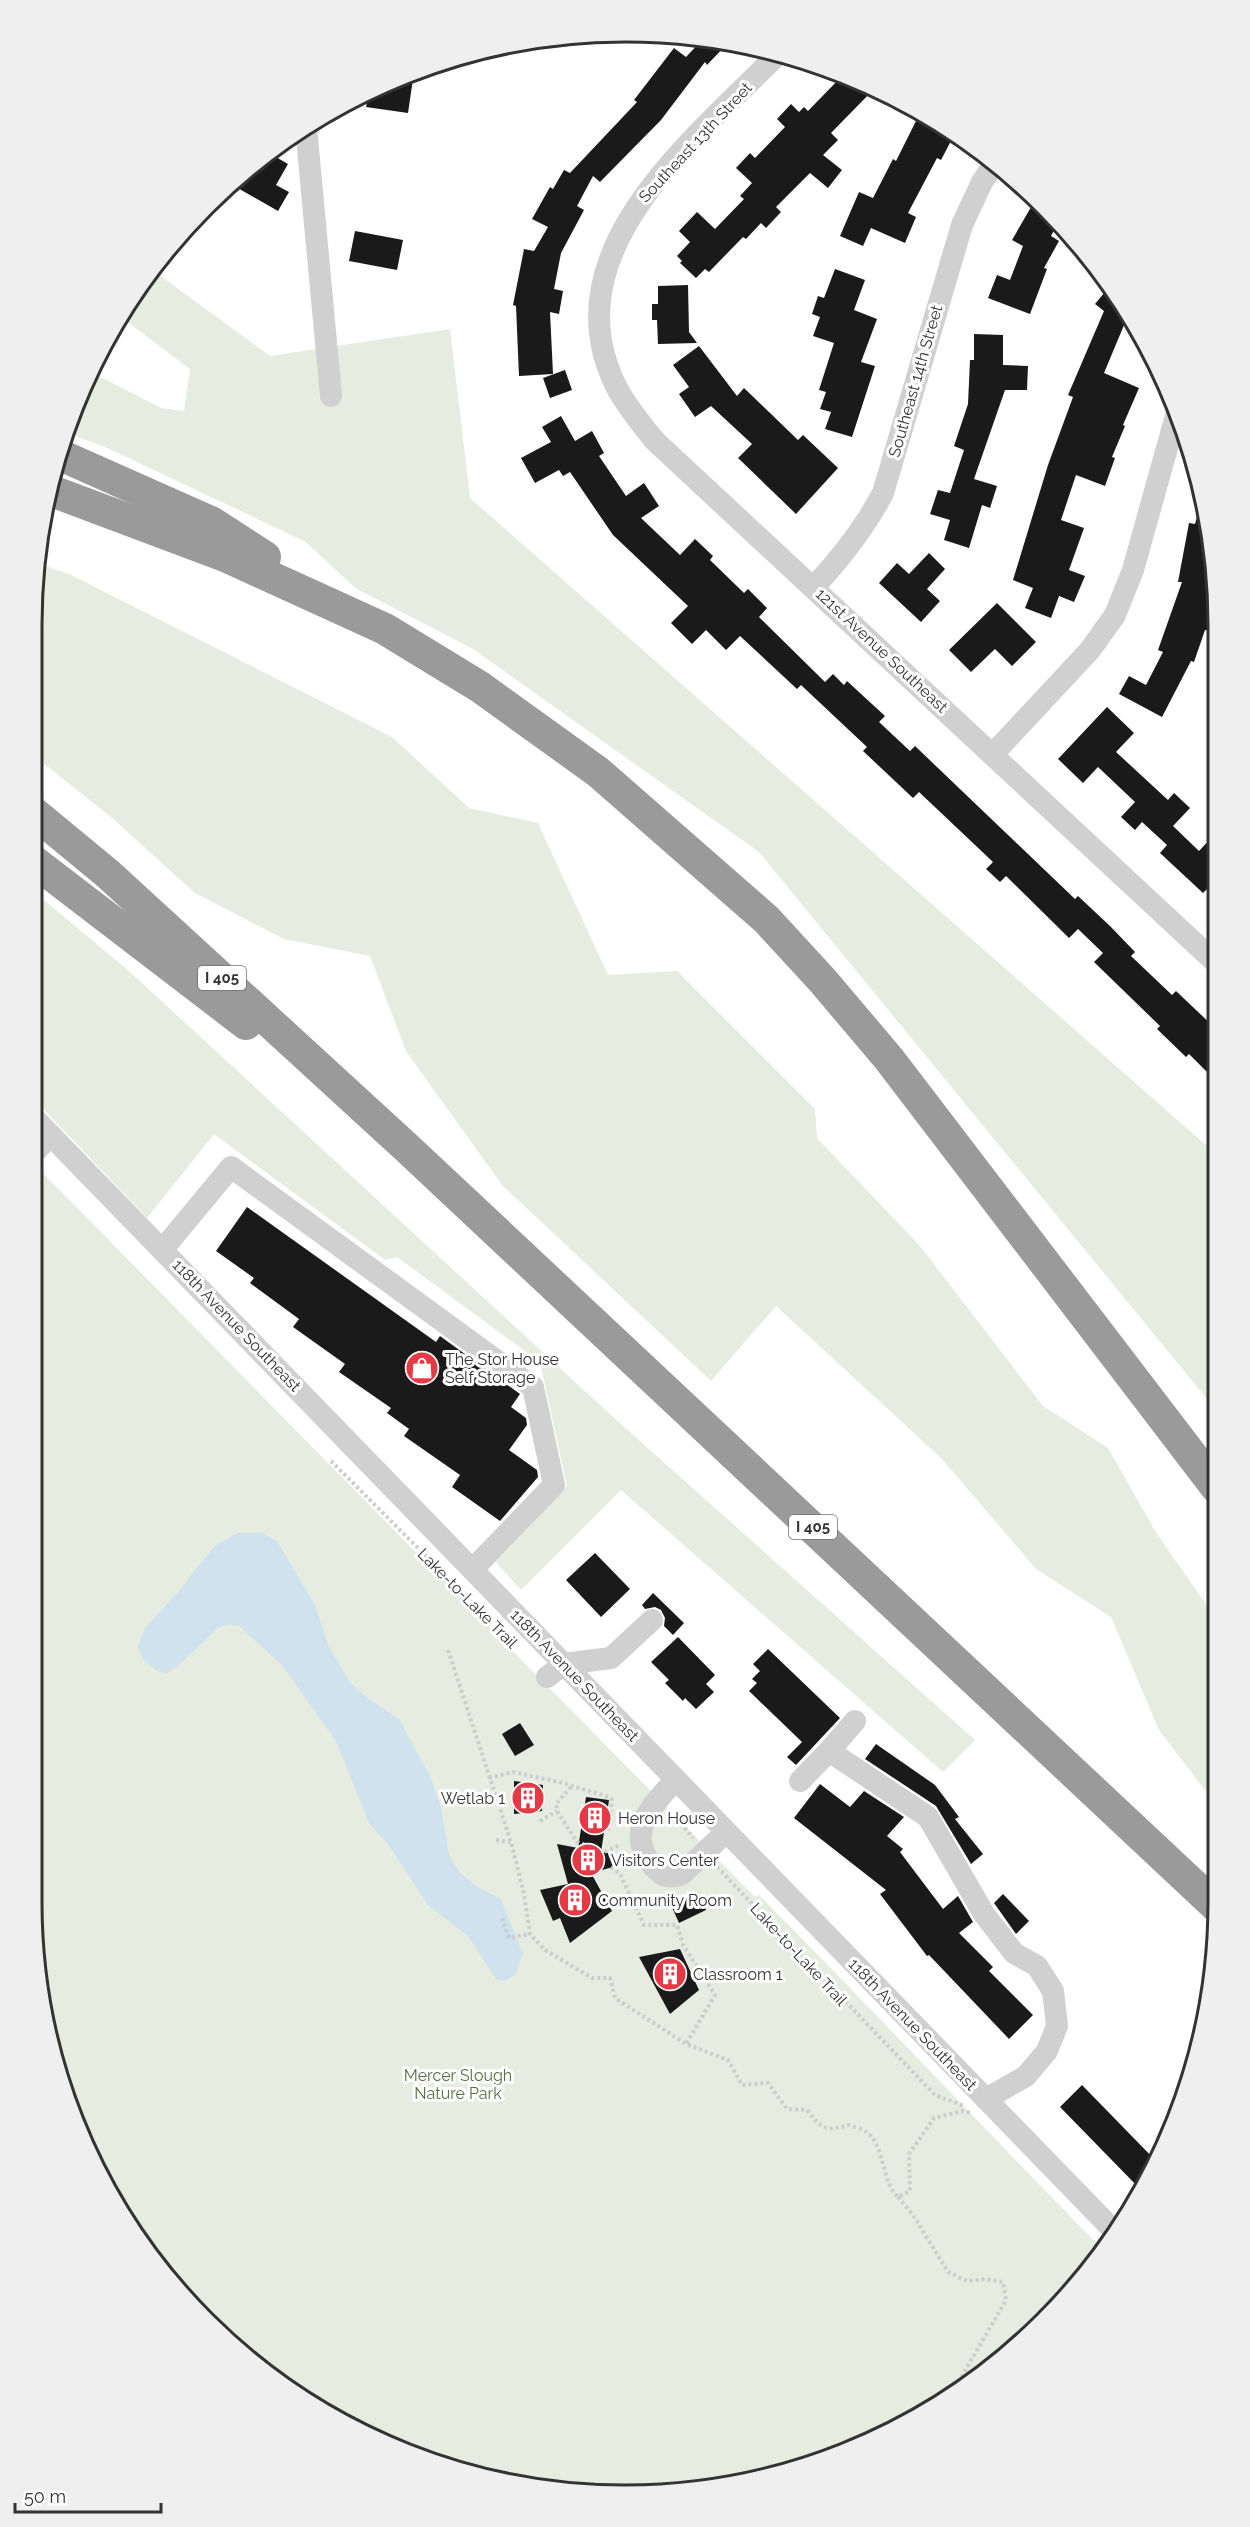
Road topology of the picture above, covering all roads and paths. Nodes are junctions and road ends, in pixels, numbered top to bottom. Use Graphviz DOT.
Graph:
graph roads {
  1 [pos="771,61"];
  2 [pos="307,136"];
  3 [pos="990,171"];
  4 [pos="601,308"];
  5 [pos="332,396"];
  6 [pos="1173,427"];
  7 [pos="67,458"];
  8 [pos="57,493"];
  9 [pos="814,587"];
  10 [pos="344,608"];
  11 [pos="993,754"];
  12 [pos="42,819"];
  13 [pos="42,867"];
  14 [pos="1208,955"];
  15 [pos="42,1126"];
  16 [pos="51,1135"];
  17 [pos="42,1144"];
  18 [pos="407,1148"];
  19 [pos="163,1250"];
  20 [pos="331,1461"];
  21 [pos="1208,1477"];
  22 [pos="473,1569"];
  23 [pos="480,1611"];
  24 [pos="652,1620"];
  25 [pos="448,1650"];
  26 [pos="556,1671"];
  27 [pos="855,1721"];
  28 [pos="829,1751"];
  29 [pos="489,1778"];
  30 [pos="676,1780"];
  31 [pos="800,1781"];
  32 [pos="571,1786"];
  33 [pos="659,1797"];
  34 [pos="557,1811"];
  35 [pos="540,1821"];
  36 [pos="608,1831"];
  37 [pos="725,1833"];
  38 [pos="496,1840"];
  39 [pos="511,1842"];
  40 [pos="620,1845"];
  41 [pos="704,1853"];
  42 [pos="611,1867"];
  43 [pos="624,1870"];
  44 [pos="620,1874"];
  45 [pos="1208,1899"];
  46 [pos="502,1918"];
  47 [pos="530,1934"];
  48 [pos="686,2044"];
  49 [pos="981,2108"];
  50 [pos="898,2197"];
  51 [pos="1109,2227"];
  52 [pos="960,2379"];
  1 -- 4 [label="street, Southeast 13th Street"];
  2 -- 5 [label="street"];
  3 -- 9 [label="street, Southeast 14th Street"];
  4 -- 9 [label="street, 121st Avenue Southeast"];
  6 -- 11 [label="street"];
  7 -- 10 [label="highway"];
  8 -- 10 [label="highway"];
  9 -- 11 [label="street, 121st Avenue Southeast"];
  10 -- 21 [label="highway"];
  11 -- 14 [label="street, 121st Avenue Southeast"];
  12 -- 18 [label="highway, I 405"];
  13 -- 18 [label="highway"];
  15 -- 16 [label="street, 118th Avenue Southeast"];
  16 -- 17 [label="street"];
  16 -- 19 [label="street, 118th Avenue Southeast"];
  18 -- 45 [label="highway, I 405"];
  19 -- 22 [label="street, 118th Avenue Southeast"];
  19 -- 22 [label="street"];
  20 -- 23 [label="path, Lake-to-Lake Trail"];
  22 -- 26 [label="street, 118th Avenue Southeast"];
  24 -- 26 [label="street"];
  25 -- 29 [label="path"];
  26 -- 30 [label="street, 118th Avenue Southeast"];
  27 -- 28 [label="street"];
  28 -- 31 [label="street"];
  28 -- 49 [label="street"];
  29 -- 32 [label="path"];
  29 -- 39 [label="path"];
  30 -- 33 [label="street"];
  30 -- 37 [label="street, 118th Avenue Southeast"];
  32 -- 34 [label="path"];
  32 -- 36 [label="path"];
  33 -- 41 [label="path, Lake-to-Lake Trail"];
  33 -- 41 [label="street"];
  34 -- 35 [label="path"];
  34 -- 40 [label="path"];
  37 -- 41 [label="street"];
  37 -- 49 [label="street, 118th Avenue Southeast"];
  38 -- 39 [label="path"];
  39 -- 47 [label="path"];
  41 -- 49 [label="path, Lake-to-Lake Trail"];
  42 -- 44 [label="path"];
  43 -- 44 [label="path"];
  44 -- 48 [label="path"];
  46 -- 47 [label="path"];
  47 -- 48 [label="path"];
  48 -- 50 [label="path"];
  49 -- 50 [label="path"];
  49 -- 51 [label="street, 118th Avenue Southeast"];
  50 -- 52 [label="path"];
}
